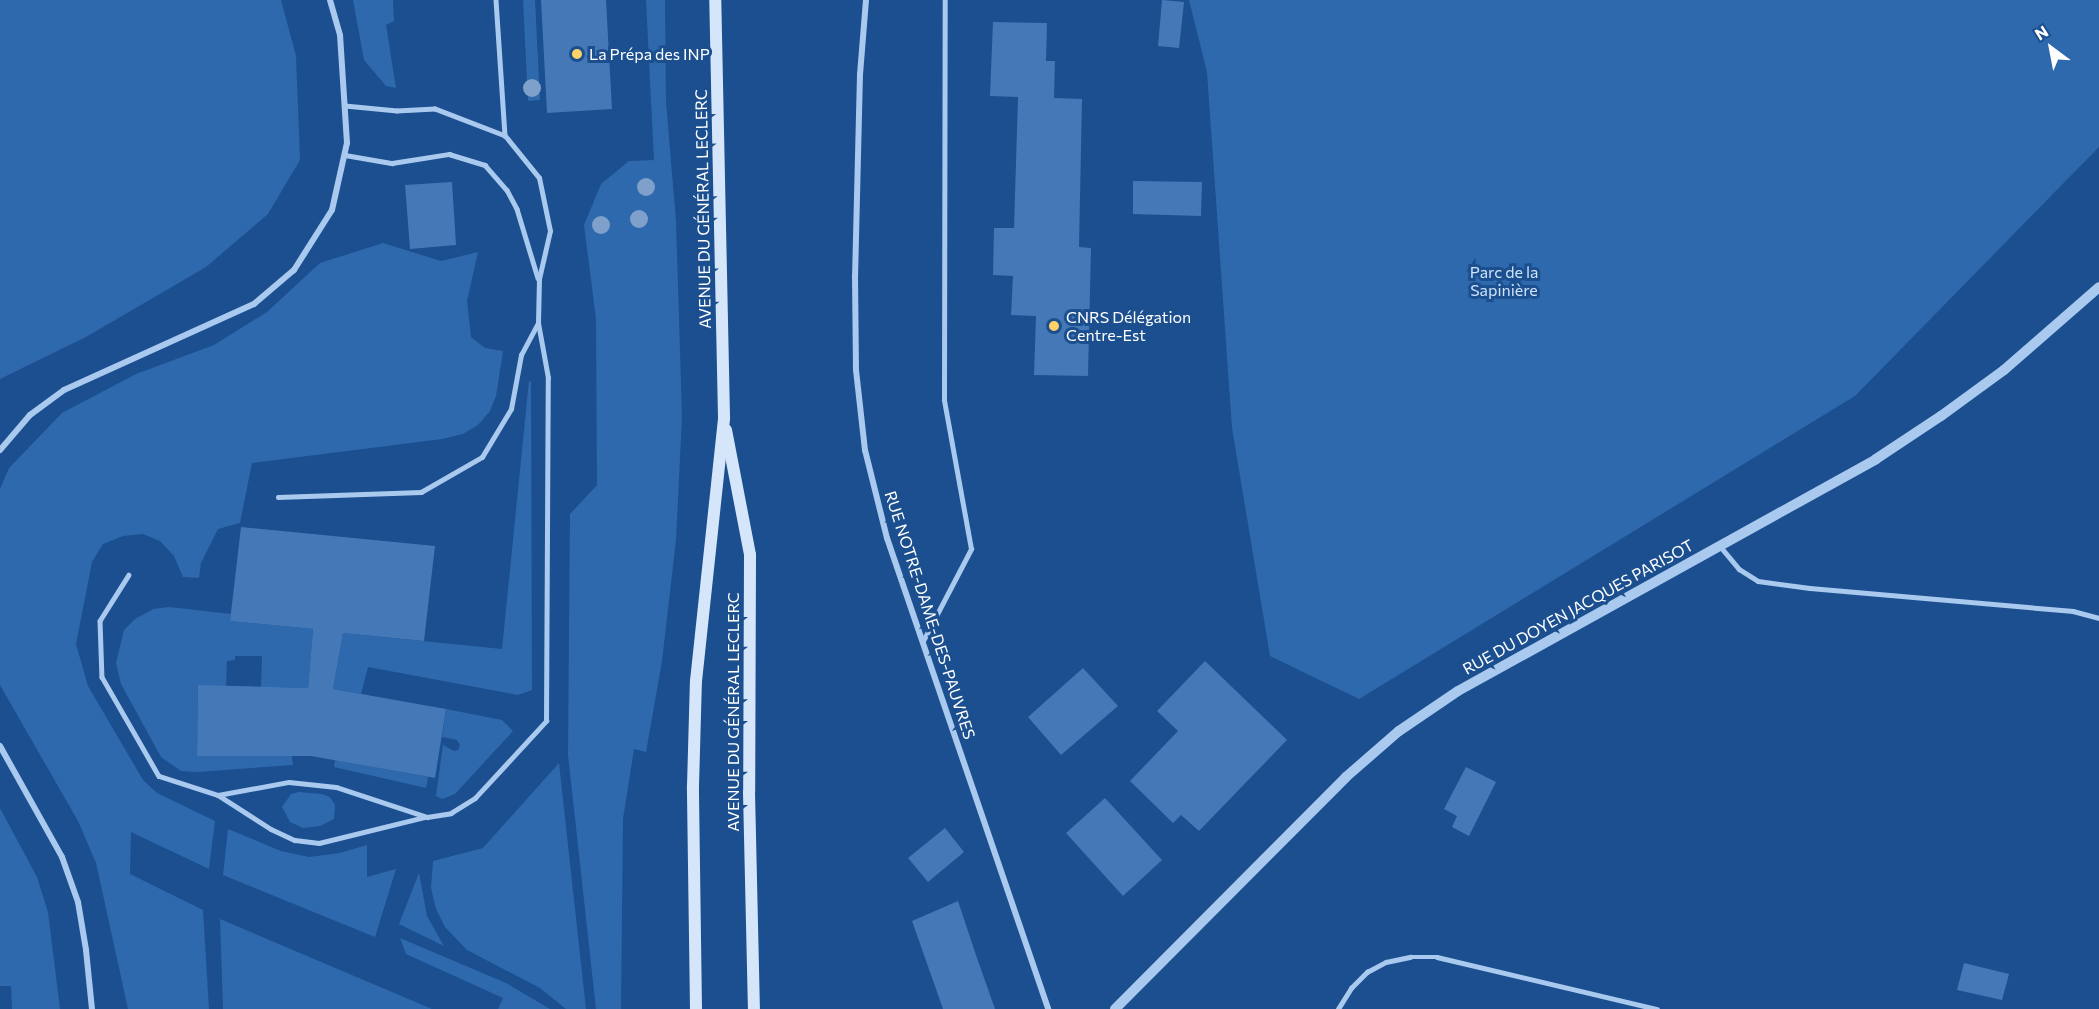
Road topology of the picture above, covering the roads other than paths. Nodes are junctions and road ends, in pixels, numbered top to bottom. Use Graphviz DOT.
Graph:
graph roads {
  1 [pos="330,0"];
  2 [pos="496,0"];
  3 [pos="715,0"];
  4 [pos="866,0"];
  5 [pos="945,0"];
  6 [pos="345,106"];
  7 [pos="505,136"];
  8 [pos="345,155"];
  9 [pos="539,279"];
  10 [pos="2099,287"];
  11 [pos="538,323"];
  12 [pos="724,417"];
  13 [pos="0,450"];
  14 [pos="278,497"];
  15 [pos="1720,545"];
  16 [pos="129,575"];
  17 [pos="2099,618"];
  18 [pos="923,641"];
  19 [pos="0,746"];
  20 [pos="218,795"];
  21 [pos="427,817"];
  22 [pos="92,1009"];
  23 [pos="696,1009"];
  24 [pos="754,1009"];
  25 [pos="1048,1009"];
  26 [pos="1115,1009"];
  27 [pos="1338,1009"];
  28 [pos="1657,1009"];
  1 -- 6 [label="street"];
  2 -- 7 [label="lane"];
  3 -- 12 [label="main road, AVENUE DU GÉNÉRAL LECLERC"];
  4 -- 18 [label="street, RUE NOTRE-DAME-DES-PAUVRES"];
  5 -- 18 [label="lane"];
  6 -- 7 [label="lane"];
  6 -- 8 [label="street"];
  7 -- 9 [label="lane"];
  8 -- 9 [label="lane"];
  8 -- 13 [label="street"];
  9 -- 11 [label="lane"];
  10 -- 15 [label="street, RUE DU DOYEN JACQUES PARISOT"];
  11 -- 14 [label="lane"];
  11 -- 21 [label="lane"];
  12 -- 23 [label="main road, AVENUE DU GÉNÉRAL LECLERC"];
  12 -- 24 [label="main road, AVENUE DU GÉNÉRAL LECLERC"];
  15 -- 17 [label="lane"];
  15 -- 26 [label="street, RUE DU DOYEN JACQUES PARISOT"];
  16 -- 20 [label="lane"];
  18 -- 25 [label="street, RUE NOTRE-DAME-DES-PAUVRES"];
  19 -- 22 [label="street"];
  20 -- 21 [label="lane"];
  20 -- 21 [label="lane"];
  27 -- 28 [label="lane"];
}
